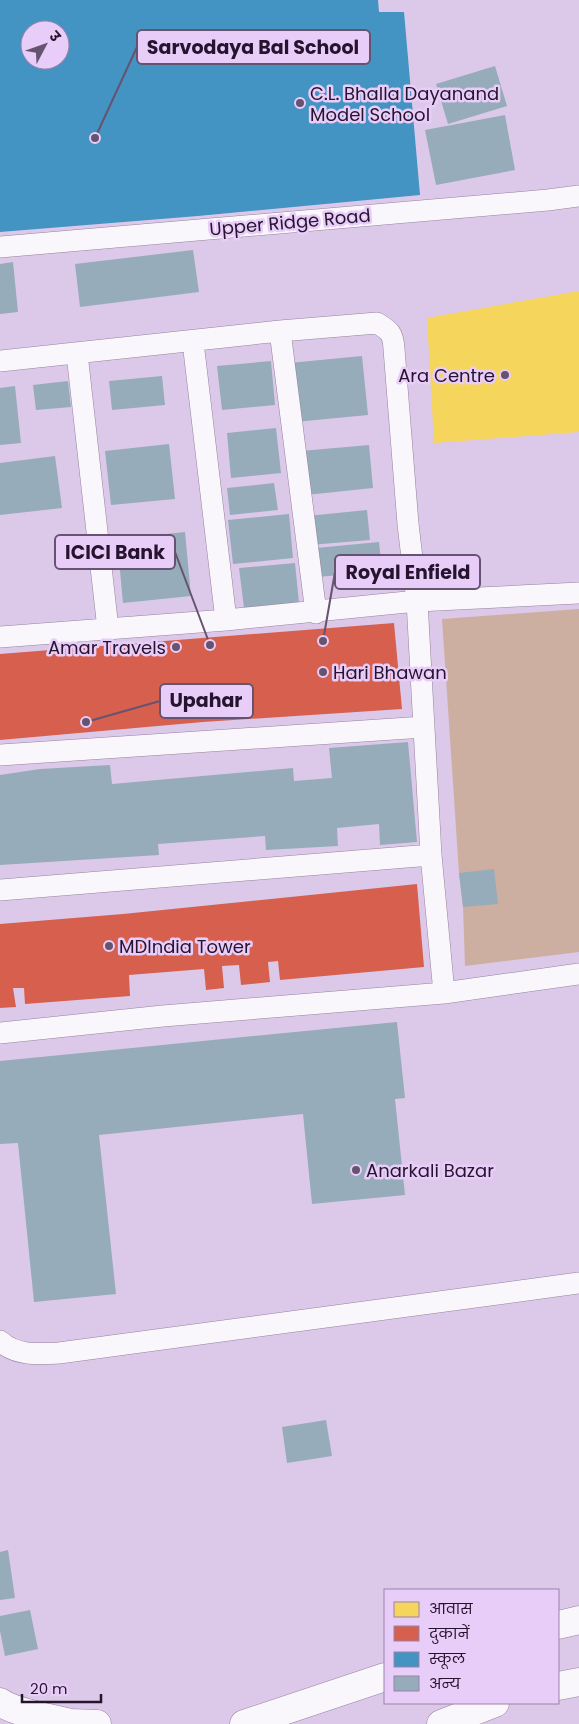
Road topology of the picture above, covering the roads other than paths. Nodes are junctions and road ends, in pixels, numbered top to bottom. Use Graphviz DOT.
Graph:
graph roads {
  1 [pos="579,196"];
  2 [pos="0,246"];
  3 [pos="280,331"];
  4 [pos="193,342"];
  5 [pos="76,354"];
  6 [pos="0,362"];
  7 [pos="579,593"];
  8 [pos="417,602"];
  9 [pos="316,613"];
  10 [pos="226,620"];
  11 [pos="108,629"];
  12 [pos="0,637"];
  13 [pos="424,727"];
  14 [pos="0,755"];
  15 [pos="431,855"];
  16 [pos="0,890"];
  17 [pos="579,974"];
  18 [pos="444,993"];
  19 [pos="0,1033"];
  20 [pos="579,1283"];
  21 [pos="5,1349"];
  22 [pos="579,1620"];
  23 [pos="559,1626"];
  24 [pos="384,1677"];
  25 [pos="579,1682"];
  26 [pos="559,1686"];
  27 [pos="0,1702"];
  28 [pos="492,1704"];
  29 [pos="77,1724"];
  30 [pos="244,1724"];
  31 [pos="442,1724"];
  1 -- 2 [label="street, Upper Ridge Road"];
  3 -- 4 [label="street"];
  3 -- 8 [label="street"];
  3 -- 9 [label="street"];
  4 -- 5 [label="street"];
  4 -- 10 [label="street"];
  5 -- 6 [label="street"];
  5 -- 11 [label="street"];
  7 -- 8 [label="street"];
  8 -- 9 [label="street"];
  8 -- 13 [label="street"];
  9 -- 10 [label="street"];
  10 -- 11 [label="street"];
  11 -- 12 [label="street"];
  13 -- 14 [label="street"];
  13 -- 15 [label="street"];
  15 -- 16 [label="street"];
  15 -- 18 [label="street"];
  17 -- 18 [label="street"];
  18 -- 19 [label="street"];
  20 -- 21 [label="street"];
  22 -- 23 [label="main road"];
  24 -- 30 [label="main road"];
  25 -- 26 [label="main road"];
  27 -- 29 [label="main road"];
  28 -- 31 [label="main road"];
}
